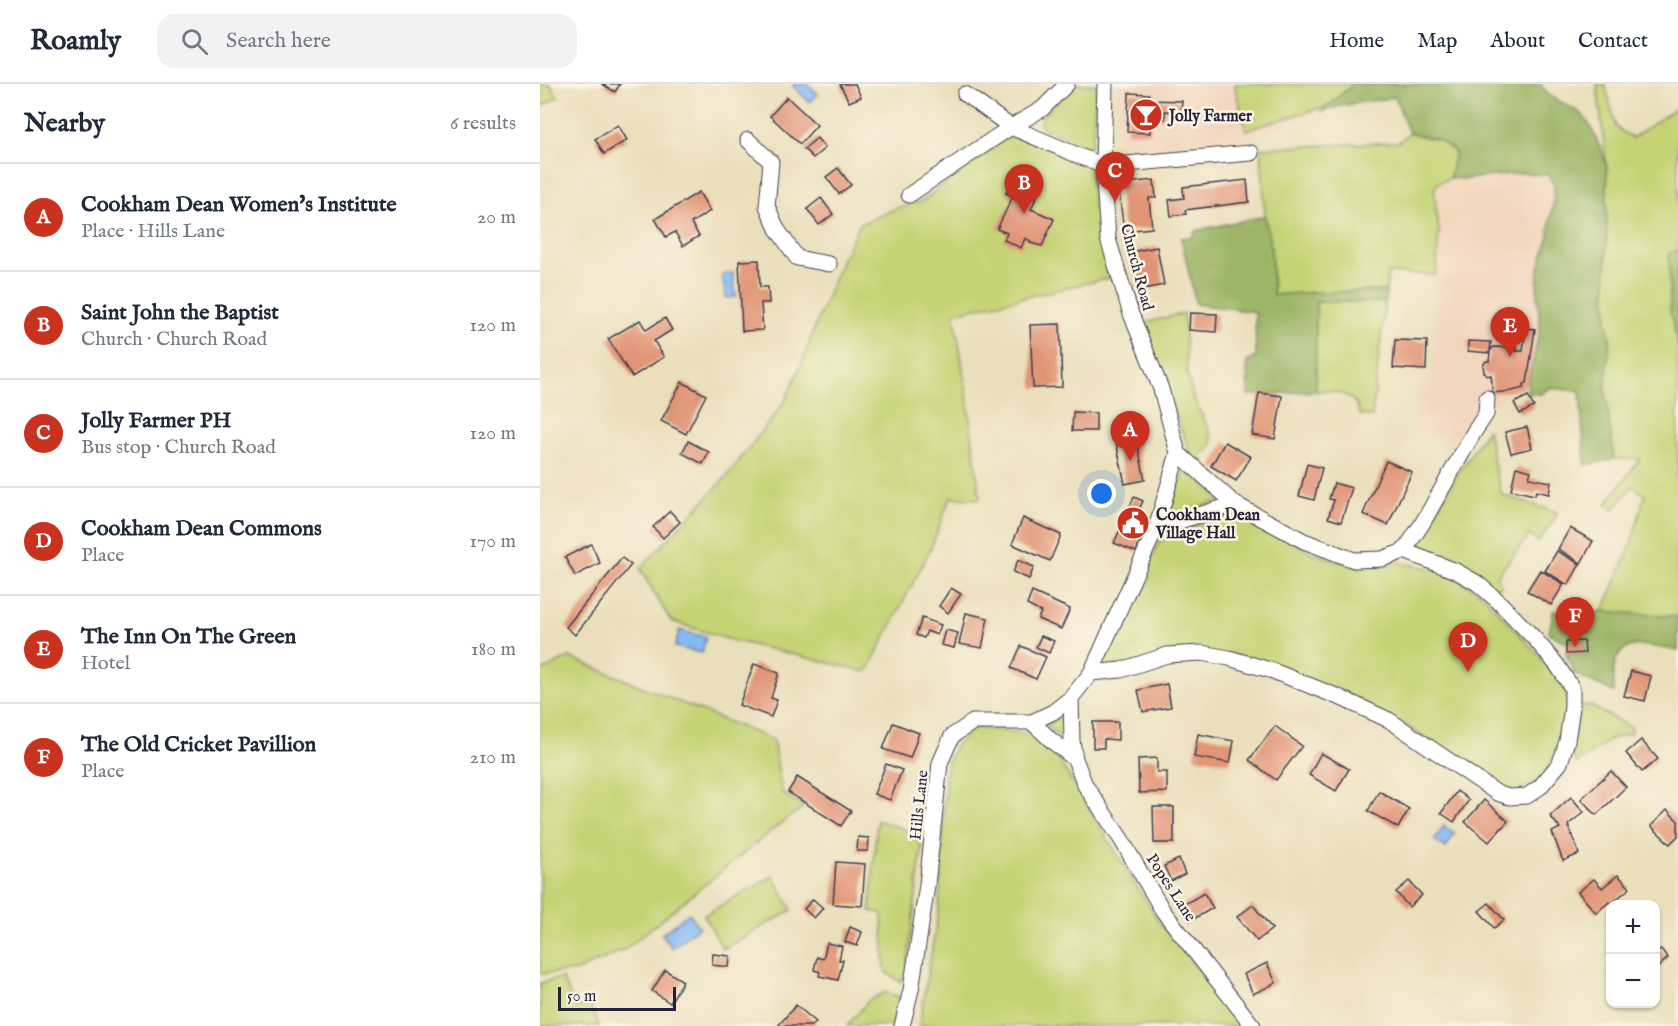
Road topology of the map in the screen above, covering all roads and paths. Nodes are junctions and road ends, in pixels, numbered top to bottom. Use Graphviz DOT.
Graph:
graph roads {
  1 [pos="1067,84"];
  2 [pos="1105,84"];
  3 [pos="965,94"];
  4 [pos="1011,127"];
  5 [pos="748,140"];
  6 [pos="1251,153"];
  7 [pos="1103,166"];
  8 [pos="909,195"];
  9 [pos="829,264"];
  10 [pos="1486,398"];
  11 [pos="1178,453"];
  12 [pos="1235,504"];
  13 [pos="1155,528"];
  14 [pos="1404,551"];
  15 [pos="1091,673"];
  16 [pos="1071,698"];
  17 [pos="1032,722"];
  18 [pos="1075,759"];
  19 [pos="902,1026"];
  20 [pos="1253,1026"];
  1 -- 4 [label="street"];
  2 -- 7 [label="street, Church Road"];
  3 -- 4 [label="street"];
  4 -- 7 [label="street"];
  4 -- 8 [label="street"];
  5 -- 9 [label="street"];
  6 -- 7 [label="street"];
  7 -- 11 [label="street, Church Road"];
  10 -- 14 [label="street"];
  11 -- 12 [label="street"];
  11 -- 13 [label="street, Hills Lane"];
  12 -- 13 [label="street"];
  12 -- 14 [label="street"];
  13 -- 15 [label="street, Hills Lane"];
  14 -- 15 [label="street"];
  15 -- 16 [label="street, Hills Lane"];
  16 -- 17 [label="street, Hills Lane"];
  16 -- 18 [label="street, Popes Lane"];
  17 -- 18 [label="street, Popes Lane"];
  17 -- 19 [label="street, Hills Lane"];
  18 -- 20 [label="street, Popes Lane"];
}
